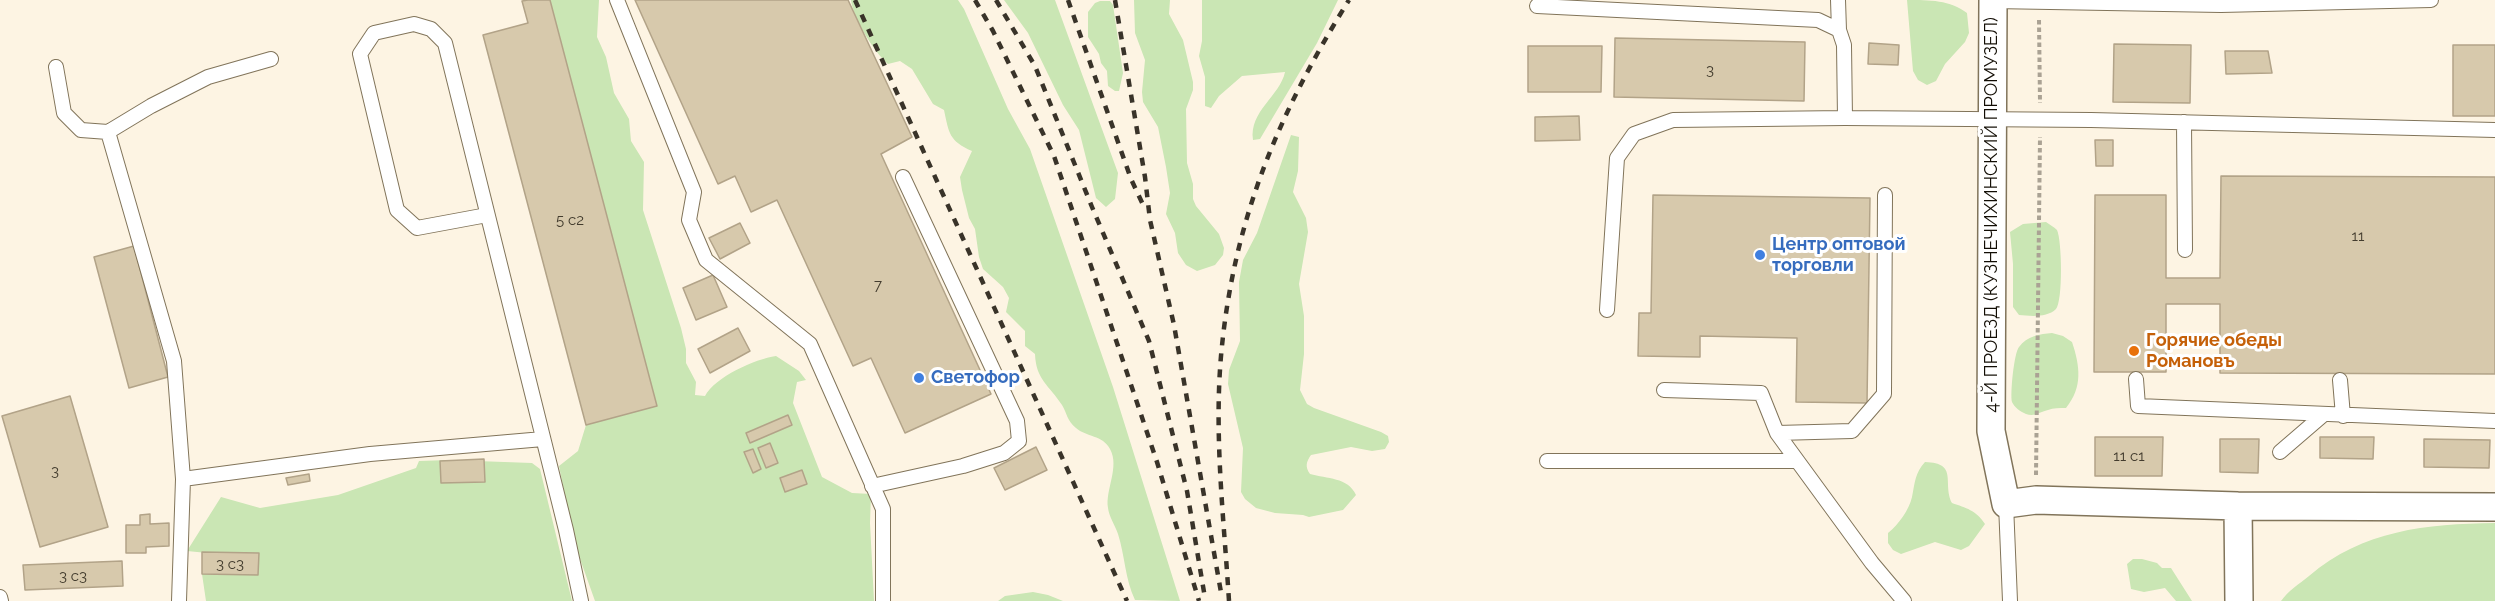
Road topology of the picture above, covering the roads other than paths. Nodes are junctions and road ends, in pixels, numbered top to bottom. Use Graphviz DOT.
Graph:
graph roads {
  1 [pos="617,0"];
  2 [pos="1838,0"];
  3 [pos="1993,0"];
  4 [pos="2431,0"];
  5 [pos="2221,3"];
  6 [pos="1537,6"];
  7 [pos="1839,30"];
  8 [pos="271,58"];
  9 [pos="56,67"];
  10 [pos="1845,118"];
  11 [pos="1992,120"];
  12 [pos="2184,123"];
  13 [pos="2495,130"];
  14 [pos="108,132"];
  15 [pos="903,177"];
  16 [pos="1885,195"];
  17 [pos="487,215"];
  18 [pos="2185,250"];
  19 [pos="1607,310"];
  20 [pos="2136,379"];
  21 [pos="2340,380"];
  22 [pos="1664,390"];
  23 [pos="2323,415"];
  24 [pos="2343,416"];
  25 [pos="2495,421"];
  26 [pos="1777,433"];
  27 [pos="543,439"];
  28 [pos="2280,452"];
  29 [pos="1797,460"];
  30 [pos="1547,461"];
  31 [pos="183,479"];
  32 [pos="872,486"];
  33 [pos="2006,504"];
  34 [pos="2238,506"];
  35 [pos="2495,507"];
  36 [pos="179,601"];
  37 [pos="581,601"];
  38 [pos="883,601"];
  39 [pos="1904,601"];
  40 [pos="2010,601"];
  41 [pos="2239,601"];
  1 -- 32 [label="lane"];
  2 -- 7 [label="lane"];
  3 -- 5 [label="lane"];
  3 -- 11 [label="street, 4-Й ПРОЕЗД (КУЗНЕЧИХИНСКИЙ ПРОМУЗЕЛ)"];
  4 -- 5 [label="lane"];
  6 -- 7 [label="lane"];
  7 -- 10 [label="lane"];
  8 -- 14 [label="lane"];
  9 -- 14 [label="lane"];
  10 -- 11 [label="lane"];
  10 -- 19 [label="lane"];
  11 -- 12 [label="lane"];
  11 -- 33 [label="street, 4-Й ПРОЕЗД (КУЗНЕЧИХИНСКИЙ ПРОМУЗЕЛ)"];
  12 -- 13 [label="lane"];
  12 -- 18 [label="lane"];
  14 -- 31 [label="lane"];
  15 -- 32 [label="lane"];
  16 -- 26 [label="lane"];
  17 -- 17 [label="lane"];
  17 -- 27 [label="lane"];
  20 -- 23 [label="lane"];
  21 -- 24 [label="lane"];
  22 -- 26 [label="lane"];
  23 -- 24 [label="lane"];
  23 -- 28 [label="lane"];
  24 -- 25 [label="lane"];
  26 -- 29 [label="lane"];
  27 -- 31 [label="lane"];
  27 -- 37 [label="lane"];
  29 -- 30 [label="lane"];
  29 -- 39 [label="lane"];
  31 -- 36 [label="lane"];
  32 -- 38 [label="lane"];
  33 -- 34 [label="street"];
  33 -- 40 [label="lane"];
  34 -- 35 [label="street"];
  34 -- 41 [label="street"];
}
